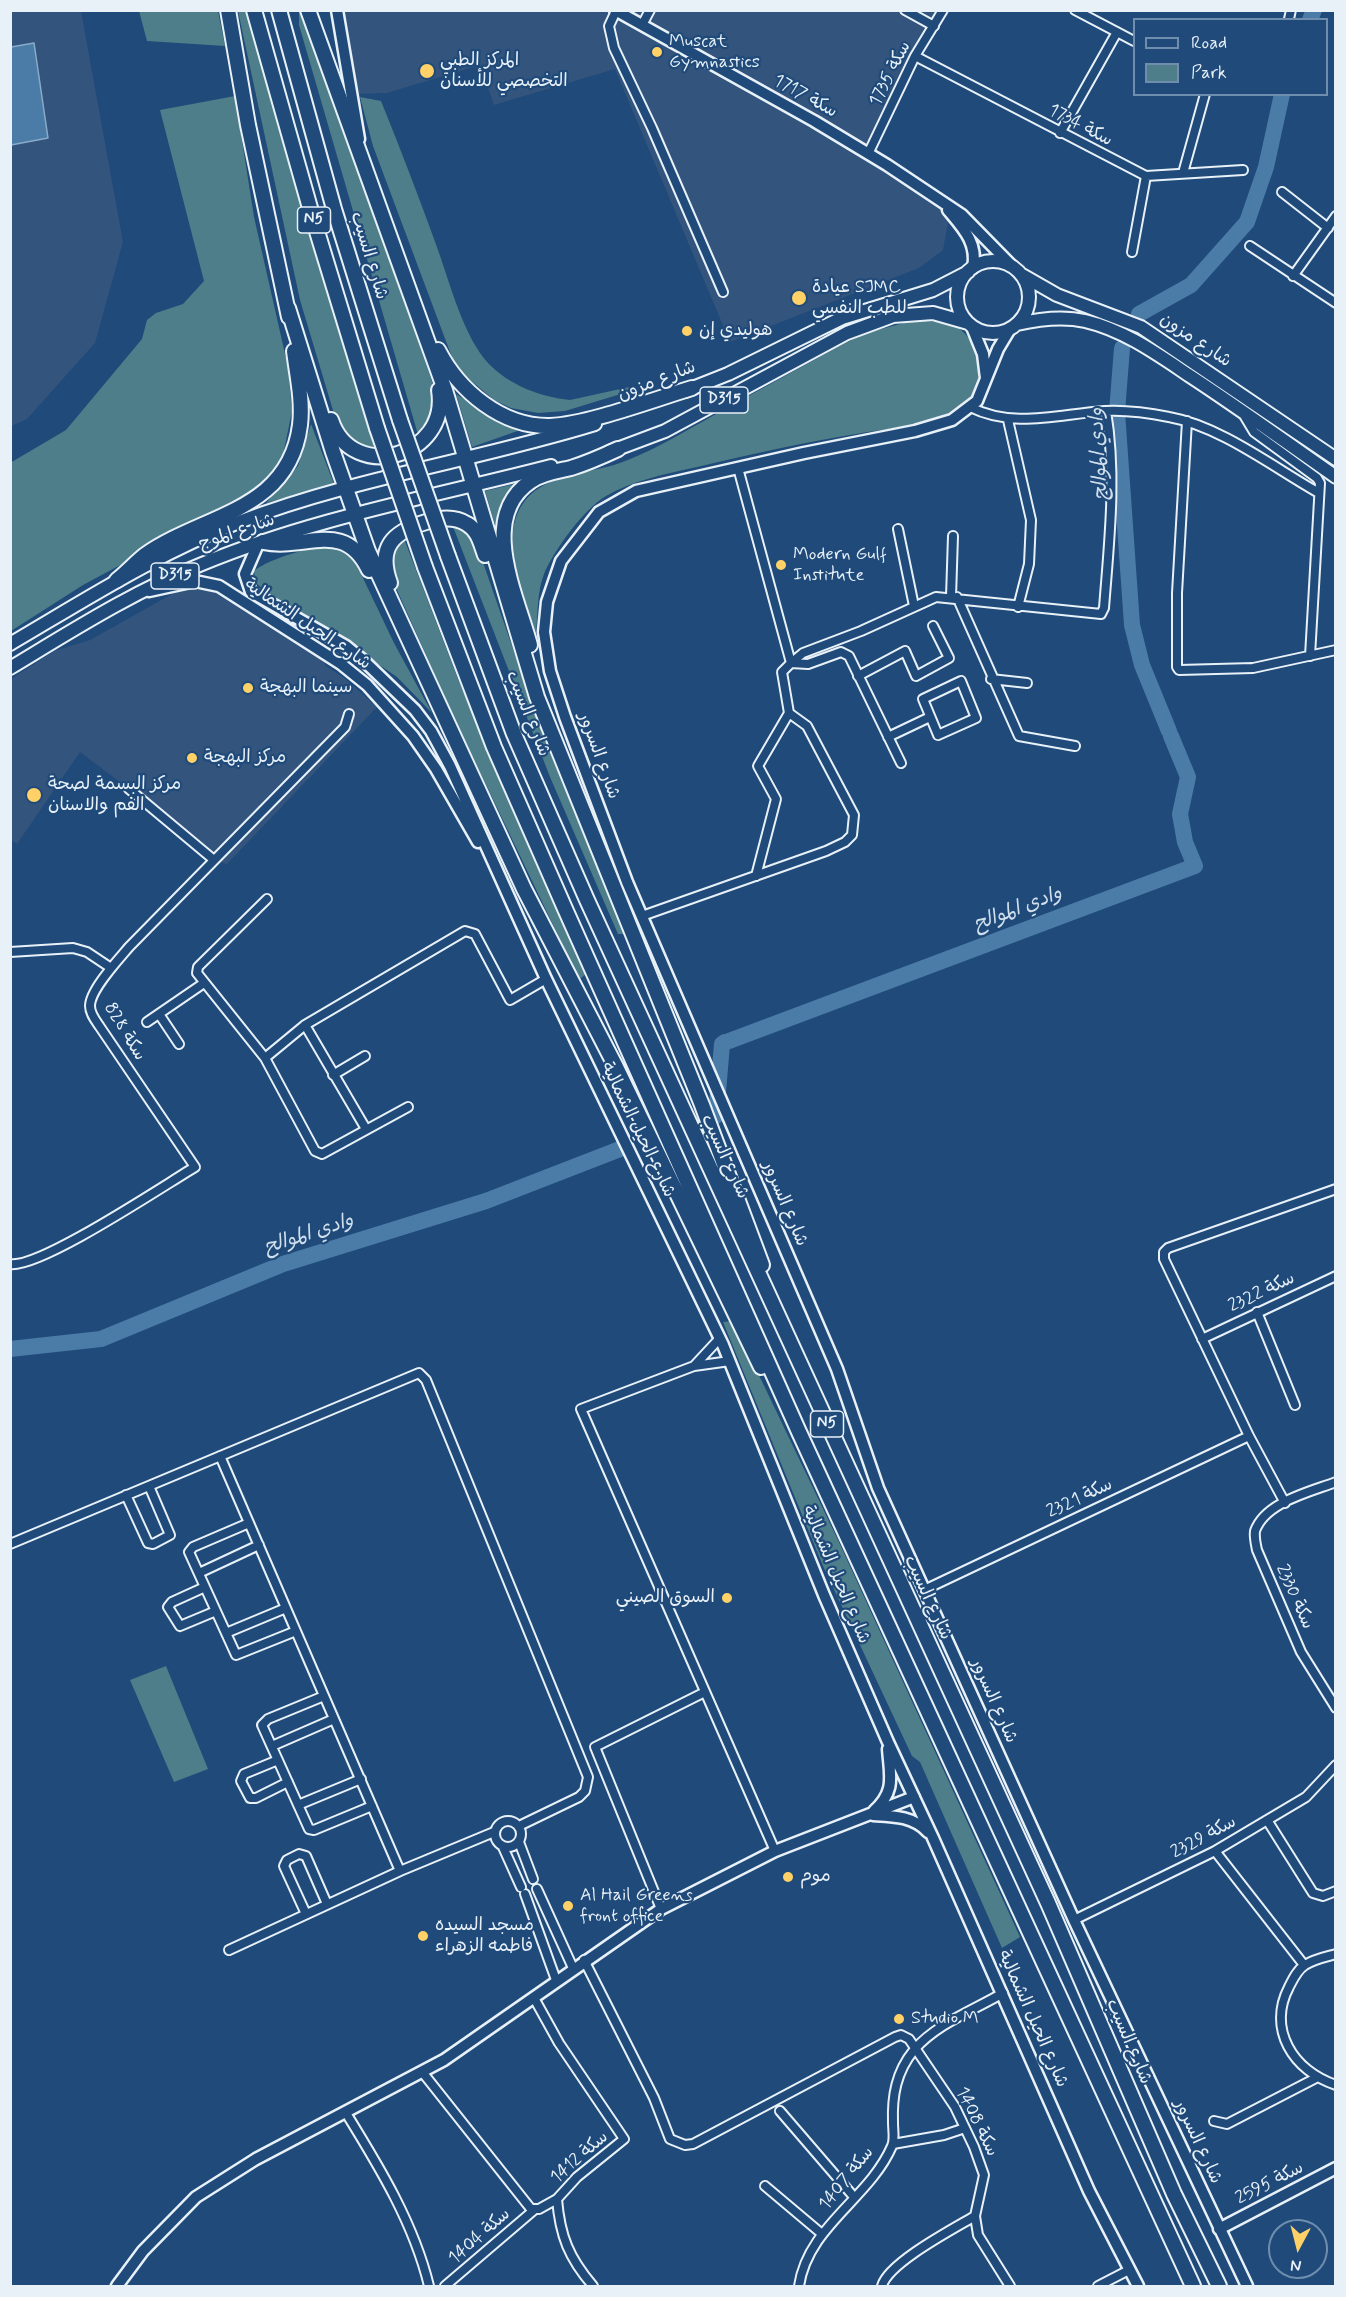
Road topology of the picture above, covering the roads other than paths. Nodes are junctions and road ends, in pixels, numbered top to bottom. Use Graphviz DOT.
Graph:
graph roads {
  1 [pos="228,10"];
  2 [pos="254,10"];
  3 [pos="279,10"];
  4 [pos="308,10"];
  5 [pos="337,10"];
  6 [pos="650,10"];
  7 [pos="905,10"];
  8 [pos="943,10"];
  9 [pos="1075,10"];
  10 [pos="616,11"];
  11 [pos="642,25"];
  12 [pos="934,26"];
  13 [pos="1117,32"];
  14 [pos="1133,40"];
  15 [pos="915,56"];
  16 [pos="1204,96"];
  17 [pos="1060,133"];
  18 [pos="868,153"];
  19 [pos="364,166"];
  20 [pos="1243,170"];
  21 [pos="1183,173"];
  22 [pos="1146,176"];
  23 [pos="1282,192"];
  24 [pos="942,202"];
  25 [pos="1335,216"];
  26 [pos="1328,228"];
  27 [pos="1250,246"];
  28 [pos="1132,252"];
  29 [pos="970,270"];
  30 [pos="1017,271"];
  31 [pos="1293,276"];
  32 [pos="723,292"];
  33 [pos="415,302"];
  34 [pos="1335,303"];
  35 [pos="288,308"];
  36 [pos="970,325"];
  37 [pos="1014,327"];
  38 [pos="301,350"];
  39 [pos="987,381"];
  40 [pos="692,388"];
  41 [pos="970,407"];
  42 [pos="1106,411"];
  43 [pos="1243,412"];
  44 [pos="1008,420"];
  45 [pos="1187,421"];
  46 [pos="618,449"];
  47 [pos="466,459"];
  48 [pos="1335,459"];
  49 [pos="738,468"];
  50 [pos="1335,477"];
  51 [pos="474,486"];
  52 [pos="346,488"];
  53 [pos="1319,493"];
  54 [pos="354,516"];
  55 [pos="898,529"];
  56 [pos="953,536"];
  57 [pos="260,543"];
  58 [pos="117,580"];
  59 [pos="143,590"];
  60 [pos="954,597"];
  61 [pos="914,606"];
  62 [pos="1018,607"];
  63 [pos="933,626"];
  64 [pos="516,629"];
  65 [pos="406,633"];
  66 [pos="10,644"];
  67 [pos="1335,650"];
  68 [pos="414,652"];
  69 [pos="1310,656"];
  70 [pos="363,660"];
  71 [pos="791,663"];
  72 [pos="341,664"];
  73 [pos="10,668"];
  74 [pos="858,676"];
  75 [pos="992,679"];
  76 [pos="1027,683"];
  77 [pos="537,697"];
  78 [pos="789,713"];
  79 [pos="349,714"];
  80 [pos="930,717"];
  81 [pos="888,737"];
  82 [pos="1075,746"];
  83 [pos="901,763"];
  84 [pos="129,789"];
  85 [pos="214,860"];
  86 [pos="756,876"];
  87 [pos="498,878"];
  88 [pos="267,899"];
  89 [pos="642,916"];
  90 [pos="10,952"];
  91 [pos="111,968"];
  92 [pos="546,979"];
  93 [pos="204,983"];
  94 [pos="159,1014"];
  95 [pos="147,1022"];
  96 [pos="305,1025"];
  97 [pos="179,1044"];
  98 [pos="365,1056"];
  99 [pos="265,1058"];
  100 [pos="333,1075"];
  101 [pos="408,1107"];
  102 [pos="366,1129"];
  103 [pos="1335,1189"];
  104 [pos="10,1264"];
  105 [pos="1335,1276"];
  106 [pos="1257,1312"];
  107 [pos="720,1338"];
  108 [pos="787,1338"];
  109 [pos="1202,1339"];
  110 [pos="730,1361"];
  111 [pos="694,1366"];
  112 [pos="1295,1405"];
  113 [pos="799,1432"];
  114 [pos="1249,1436"];
  115 [pos="220,1456"];
  116 [pos="1335,1482"];
  117 [pos="149,1486"];
  118 [pos="126,1495"];
  119 [pos="1285,1503"];
  120 [pos="249,1522"];
  121 [pos="10,1544"];
  122 [pos="259,1545"];
  123 [pos="199,1573"];
  124 [pos="205,1587"];
  125 [pos="924,1590"];
  126 [pos="286,1608"];
  127 [pos="216,1611"];
  128 [pos="296,1631"];
  129 [pos="226,1633"];
  130 [pos="705,1692"];
  131 [pos="324,1696"];
  132 [pos="1335,1708"];
  133 [pos="334,1719"];
  134 [pos="888,1742"];
  135 [pos="272,1746"];
  136 [pos="278,1760"];
  137 [pos="1334,1768"];
  138 [pos="361,1779"];
  139 [pos="288,1782"];
  140 [pos="914,1797"];
  141 [pos="298,1805"];
  142 [pos="372,1806"];
  143 [pos="869,1815"];
  144 [pos="1267,1820"];
  145 [pos="519,1826"];
  146 [pos="495,1832"];
  147 [pos="933,1838"];
  148 [pos="519,1842"];
  149 [pos="503,1847"];
  150 [pos="775,1851"];
  151 [pos="1215,1851"];
  152 [pos="400,1871"];
  153 [pos="533,1880"];
  154 [pos="537,1889"];
  155 [pos="1335,1891"];
  156 [pos="327,1904"];
  157 [pos="661,1909"];
  158 [pos="306,1914"];
  159 [pos="1074,1920"];
  160 [pos="229,1950"];
  161 [pos="1335,1954"];
  162 [pos="584,1960"];
  163 [pos="1304,1965"];
  164 [pos="573,1968"];
  165 [pos="556,1980"];
  166 [pos="1003,1993"];
  167 [pos="534,1998"];
  168 [pos="915,2050"];
  169 [pos="423,2073"];
  170 [pos="1316,2078"];
  171 [pos="1335,2085"];
  172 [pos="780,2111"];
  173 [pos="346,2114"];
  174 [pos="1214,2121"];
  175 [pos="964,2128"];
  176 [pos="893,2144"];
  177 [pos="1335,2168"];
  178 [pos="765,2186"];
  179 [pos="854,2197"];
  180 [pos="557,2199"];
  181 [pos="534,2210"];
  182 [pos="975,2216"];
  183 [pos="1219,2229"];
  184 [pos="822,2234"];
  185 [pos="1129,2270"];
  186 [pos="117,2286"];
  187 [pos="429,2286"];
  188 [pos="445,2286"];
  189 [pos="593,2286"];
  190 [pos="800,2286"];
  191 [pos="882,2286"];
  192 [pos="1010,2286"];
  193 [pos="1098,2286"];
  194 [pos="1138,2286"];
  195 [pos="1193,2286"];
  196 [pos="1219,2286"];
  197 [pos="1247,2286"];
  1 -- 35 [label="highway"];
  2 -- 113 [label="highway, N5, bridge"];
  3 -- 108 [label="highway, شارع السيب / N5, bridge"];
  4 -- 19 [label="highway"];
  5 -- 19 [label="street"];
  6 -- 11 [label="street"];
  7 -- 12 [label="street"];
  8 -- 12 [label="street, سكة 1735"];
  9 -- 13 [label="street"];
  10 -- 11 [label="street, سكة 1717"];
  10 -- 32 [label="street"];
  11 -- 18 [label="street, سكة 1717"];
  12 -- 15 [label="street, سكة 1735"];
  13 -- 14 [label="street"];
  13 -- 17 [label="street"];
  15 -- 17 [label="street, سكة 1734"];
  15 -- 18 [label="street, سكة 1735"];
  16 -- 21 [label="street"];
  17 -- 22 [label="street, سكة 1734"];
  18 -- 24 [label="street, سكة 1717"];
  19 -- 33 [label="highway"];
  20 -- 21 [label="street"];
  21 -- 22 [label="street"];
  22 -- 28 [label="street"];
  23 -- 26 [label="street"];
  24 -- 29 [label="street, سكة 1717"];
  24 -- 30 [label="street, سكة 1717"];
  25 -- 26 [label="street"];
  26 -- 31 [label="street"];
  27 -- 31 [label="street"];
  29 -- 30 [label="main road, D315"];
  29 -- 36 [label="main road"];
  29 -- 40 [label="main road, شارع مزون / D315"];
  30 -- 37 [label="main road"];
  30 -- 48 [label="main road, شارع مزون / D315"];
  31 -- 34 [label="street"];
  33 -- 38 [label="highway"];
  33 -- 40 [label="highway"];
  33 -- 47 [label="highway"];
  35 -- 38 [label="highway"];
  35 -- 58 [label="highway"];
  36 -- 37 [label="main road, D315"];
  36 -- 39 [label="street"];
  36 -- 46 [label="main road, D315"];
  37 -- 39 [label="street, شارع السرور"];
  37 -- 43 [label="main road, شارع مزون / D315"];
  38 -- 52 [label="highway"];
  39 -- 41 [label="street, شارع السرور"];
  40 -- 47 [label="main road, شارع مزون / D315"];
  41 -- 44 [label="street"];
  41 -- 49 [label="street, شارع السرور"];
  42 -- 44 [label="street"];
  42 -- 45 [label="street"];
  42 -- 62 [label="street"];
  43 -- 50 [label="main road, شارع مزون / D315"];
  43 -- 53 [label="street"];
  44 -- 62 [label="street"];
  45 -- 53 [label="street"];
  45 -- 69 [label="street"];
  46 -- 51 [label="main road, D315"];
  46 -- 77 [label="highway"];
  47 -- 51 [label="highway"];
  47 -- 52 [label="main road, شارع مزون / D315"];
  49 -- 71 [label="street"];
  49 -- 89 [label="street, شارع السرور"];
  51 -- 54 [label="main road, D315"];
  51 -- 64 [label="highway"];
  52 -- 54 [label="highway"];
  52 -- 58 [label="main road, شارع الموج / D315"];
  53 -- 69 [label="street"];
  54 -- 57 [label="main road, شارع الموج / D315"];
  54 -- 65 [label="highway"];
  55 -- 61 [label="street"];
  56 -- 60 [label="street"];
  57 -- 59 [label="main road, شارع الموج / D315"];
  57 -- 68 [label="highway"];
  57 -- 70 [label="street, شارع الحيل الشمالية"];
  58 -- 66 [label="main road, شارع الموج / D315"];
  59 -- 72 [label="street, شارع الحيل الشمالية"];
  59 -- 73 [label="main road, شارع الموج / D315"];
  60 -- 61 [label="street"];
  60 -- 62 [label="street"];
  60 -- 75 [label="street"];
  61 -- 71 [label="street"];
  63 -- 74 [label="street"];
  64 -- 65 [label="highway"];
  64 -- 77 [label="highway"];
  65 -- 68 [label="highway"];
  67 -- 69 [label="street"];
  68 -- 113 [label="highway"];
  70 -- 72 [label="street"];
  70 -- 87 [label="street, شارع الحيل الشمالية"];
  71 -- 74 [label="street"];
  71 -- 78 [label="street"];
  72 -- 87 [label="street, شارع الحيل الشمالية"];
  74 -- 81 [label="street"];
  75 -- 76 [label="street"];
  75 -- 82 [label="street"];
  77 -- 108 [label="highway"];
  78 -- 86 [label="street"];
  78 -- 86 [label="street"];
  79 -- 85 [label="street, سكة 828"];
  80 -- 80 [label="street"];
  80 -- 81 [label="street"];
  81 -- 83 [label="street"];
  84 -- 85 [label="street"];
  85 -- 91 [label="street, سكة 828"];
  86 -- 89 [label="street"];
  87 -- 92 [label="street, شارع الحيل الشمالية"];
  88 -- 93 [label="street"];
  89 -- 125 [label="street, شارع السرور"];
  90 -- 91 [label="street"];
  91 -- 104 [label="street, سكة 828"];
  92 -- 96 [label="street"];
  92 -- 107 [label="street, شارع الحيل الشمالية"];
  93 -- 94 [label="street"];
  93 -- 99 [label="street"];
  94 -- 95 [label="street"];
  94 -- 97 [label="street"];
  96 -- 99 [label="street"];
  96 -- 100 [label="street"];
  98 -- 100 [label="street"];
  99 -- 102 [label="street"];
  100 -- 102 [label="street"];
  101 -- 102 [label="street"];
  103 -- 109 [label="street"];
  105 -- 106 [label="street, سكة 2322"];
  106 -- 109 [label="street, سكة 2322"];
  106 -- 112 [label="street"];
  107 -- 110 [label="street, شارع الحيل الشمالية"];
  107 -- 111 [label="street"];
  108 -- 196 [label="highway, شارع السيب / N5"];
  109 -- 114 [label="street"];
  110 -- 111 [label="street"];
  110 -- 134 [label="street, شارع الحيل الشمالية"];
  111 -- 130 [label="street"];
  113 -- 195 [label="highway, N5"];
  114 -- 119 [label="street"];
  114 -- 125 [label="street, سكة 2321"];
  115 -- 117 [label="street"];
  115 -- 120 [label="street"];
  115 -- 145 [label="street"];
  116 -- 119 [label="street, سكة 2330"];
  117 -- 118 [label="street"];
  117 -- 118 [label="street"];
  118 -- 121 [label="street"];
  119 -- 132 [label="street, سكة 2330"];
  120 -- 122 [label="street"];
  120 -- 123 [label="street"];
  122 -- 123 [label="street"];
  122 -- 126 [label="street"];
  123 -- 124 [label="street"];
  124 -- 127 [label="street"];
  124 -- 127 [label="street"];
  125 -- 159 [label="street, شارع السرور"];
  126 -- 128 [label="street"];
  126 -- 129 [label="street"];
  127 -- 129 [label="street"];
  128 -- 129 [label="street"];
  128 -- 131 [label="street"];
  130 -- 150 [label="street"];
  130 -- 157 [label="street"];
  131 -- 133 [label="street"];
  131 -- 135 [label="street"];
  133 -- 135 [label="street"];
  133 -- 138 [label="street"];
  134 -- 140 [label="street, شارع الحيل الشمالية"];
  134 -- 143 [label="street"];
  135 -- 136 [label="street"];
  136 -- 139 [label="street"];
  136 -- 139 [label="street"];
  137 -- 144 [label="street, سكة 2329"];
  138 -- 141 [label="street"];
  138 -- 142 [label="street"];
  139 -- 141 [label="street"];
  140 -- 143 [label="street"];
  140 -- 147 [label="street, شارع الحيل الشمالية"];
  141 -- 142 [label="street"];
  142 -- 152 [label="street"];
  143 -- 147 [label="street"];
  143 -- 150 [label="street"];
  144 -- 151 [label="street, سكة 2329"];
  144 -- 155 [label="street"];
  145 -- 146 [label="street"];
  145 -- 148 [label="street"];
  146 -- 149 [label="street"];
  146 -- 152 [label="street"];
  147 -- 166 [label="street, شارع الحيل الشمالية"];
  148 -- 149 [label="street"];
  148 -- 153 [label="street"];
  149 -- 165 [label="street"];
  150 -- 157 [label="street"];
  151 -- 159 [label="street, سكة 2329"];
  151 -- 163 [label="street"];
  152 -- 156 [label="street"];
  154 -- 164 [label="street"];
  156 -- 158 [label="street"];
  156 -- 158 [label="street"];
  157 -- 162 [label="street"];
  158 -- 160 [label="street"];
  159 -- 183 [label="street, شارع السرور"];
  161 -- 163 [label="street"];
  162 -- 164 [label="street"];
  162 -- 168 [label="street"];
  163 -- 170 [label="street"];
  164 -- 165 [label="street"];
  165 -- 167 [label="street"];
  166 -- 168 [label="street, سكة 1407"];
  166 -- 185 [label="street, شارع الحيل الشمالية"];
  167 -- 169 [label="street"];
  167 -- 180 [label="street, سكة 1412"];
  168 -- 175 [label="street, سكة 1408"];
  168 -- 176 [label="street, سكة 1407"];
  169 -- 173 [label="street"];
  169 -- 181 [label="street"];
  170 -- 171 [label="street"];
  170 -- 174 [label="street"];
  172 -- 179 [label="street"];
  173 -- 186 [label="street"];
  173 -- 187 [label="street"];
  175 -- 176 [label="street"];
  175 -- 182 [label="street, سكة 1408"];
  176 -- 179 [label="street, سكة 1407"];
  177 -- 183 [label="street, سكة 2595"];
  178 -- 184 [label="street"];
  179 -- 184 [label="street, سكة 1407"];
  180 -- 181 [label="street, سكة 1404"];
  180 -- 189 [label="street, سكة 1412"];
  181 -- 188 [label="street, سكة 1404"];
  182 -- 191 [label="street"];
  182 -- 192 [label="street, سكة 1408"];
  183 -- 197 [label="street, شارع السرور"];
  184 -- 190 [label="street, سكة 1407"];
  185 -- 193 [label="street"];
  185 -- 194 [label="street, شارع الحيل الشمالية"];
}
